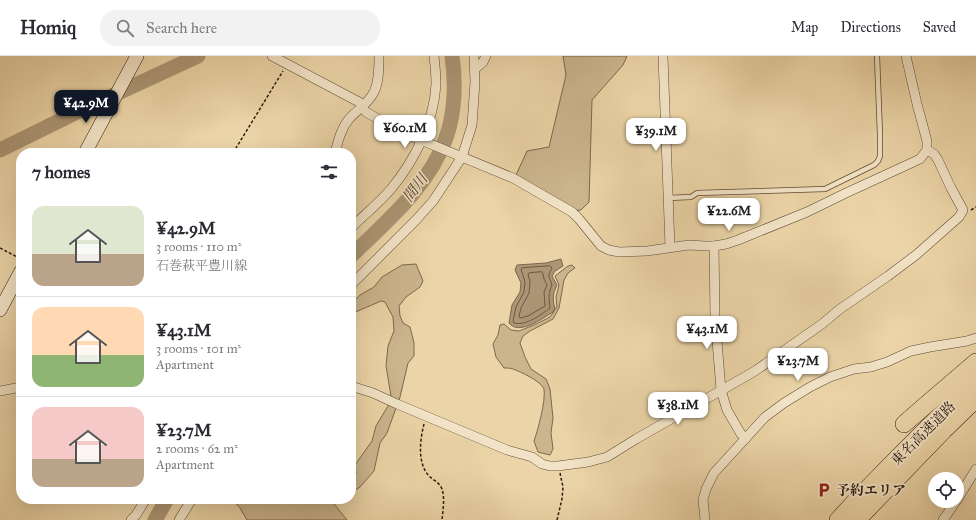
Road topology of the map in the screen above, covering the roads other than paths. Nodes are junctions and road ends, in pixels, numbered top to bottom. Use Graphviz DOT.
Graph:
graph roads {
  1 [pos="138,56"];
  2 [pos="272,56"];
  3 [pos="380,56"];
  4 [pos="434,56"];
  5 [pos="474,56"];
  6 [pos="478,56"];
  7 [pos="486,56"];
  8 [pos="663,56"];
  9 [pos="877,56"];
  10 [pos="906,56"];
  11 [pos="477,67"];
  12 [pos="363,107"];
  13 [pos="423,141"];
  14 [pos="88,148"];
  15 [pos="337,148"];
  16 [pos="927,150"];
  17 [pos="461,156"];
  18 [pos="668,198"];
  19 [pos="356,223"];
  20 [pos="714,246"];
  21 [pos="670,247"];
  22 [pos="16,280"];
  23 [pos="356,280"];
  24 [pos="0,310"];
  25 [pos="976,338"];
  26 [pos="976,362"];
  27 [pos="976,381"];
  28 [pos="16,387"];
  29 [pos="356,387"];
  30 [pos="721,390"];
  31 [pos="0,391"];
  32 [pos="976,399"];
  33 [pos="904,424"];
  34 [pos="746,438"];
  35 [pos="976,469"];
  36 [pos="964,489"];
  37 [pos="143,504"];
  38 [pos="189,504"];
  39 [pos="951,508"];
  40 [pos="131,520"];
  41 [pos="180,520"];
  42 [pos="705,520"];
  43 [pos="838,520"];
  44 [pos="856,520"];
  45 [pos="943,520"];
  1 -- 14 [label="main road"];
  2 -- 12 [label="street"];
  3 -- 12 [label="street"];
  4 -- 13 [label="street"];
  5 -- 11 [label="street"];
  6 -- 11 [label="lane"];
  7 -- 11 [label="street"];
  8 -- 18 [label="street"];
  9 -- 18 [label="lane"];
  10 -- 16 [label="street"];
  11 -- 17 [label="street"];
  12 -- 13 [label="street"];
  12 -- 15 [label="street"];
  13 -- 17 [label="street"];
  13 -- 19 [label="street"];
  16 -- 20 [label="street"];
  16 -- 30 [label="street"];
  17 -- 21 [label="street"];
  17 -- 23 [label="street"];
  18 -- 21 [label="street"];
  20 -- 21 [label="street"];
  20 -- 30 [label="street"];
  22 -- 24 [label="main road"];
  25 -- 34 [label="street"];
  26 -- 33 [label="highway"];
  27 -- 43 [label="highway, 東名高速道路"];
  28 -- 31 [label="street"];
  29 -- 30 [label="street"];
  30 -- 34 [label="street"];
  32 -- 44 [label="highway, 東名高速道路"];
  34 -- 42 [label="street"];
  35 -- 36 [label="street"];
  37 -- 40 [label="street"];
  38 -- 41 [label="street"];
  39 -- 45 [label="street"];
}
